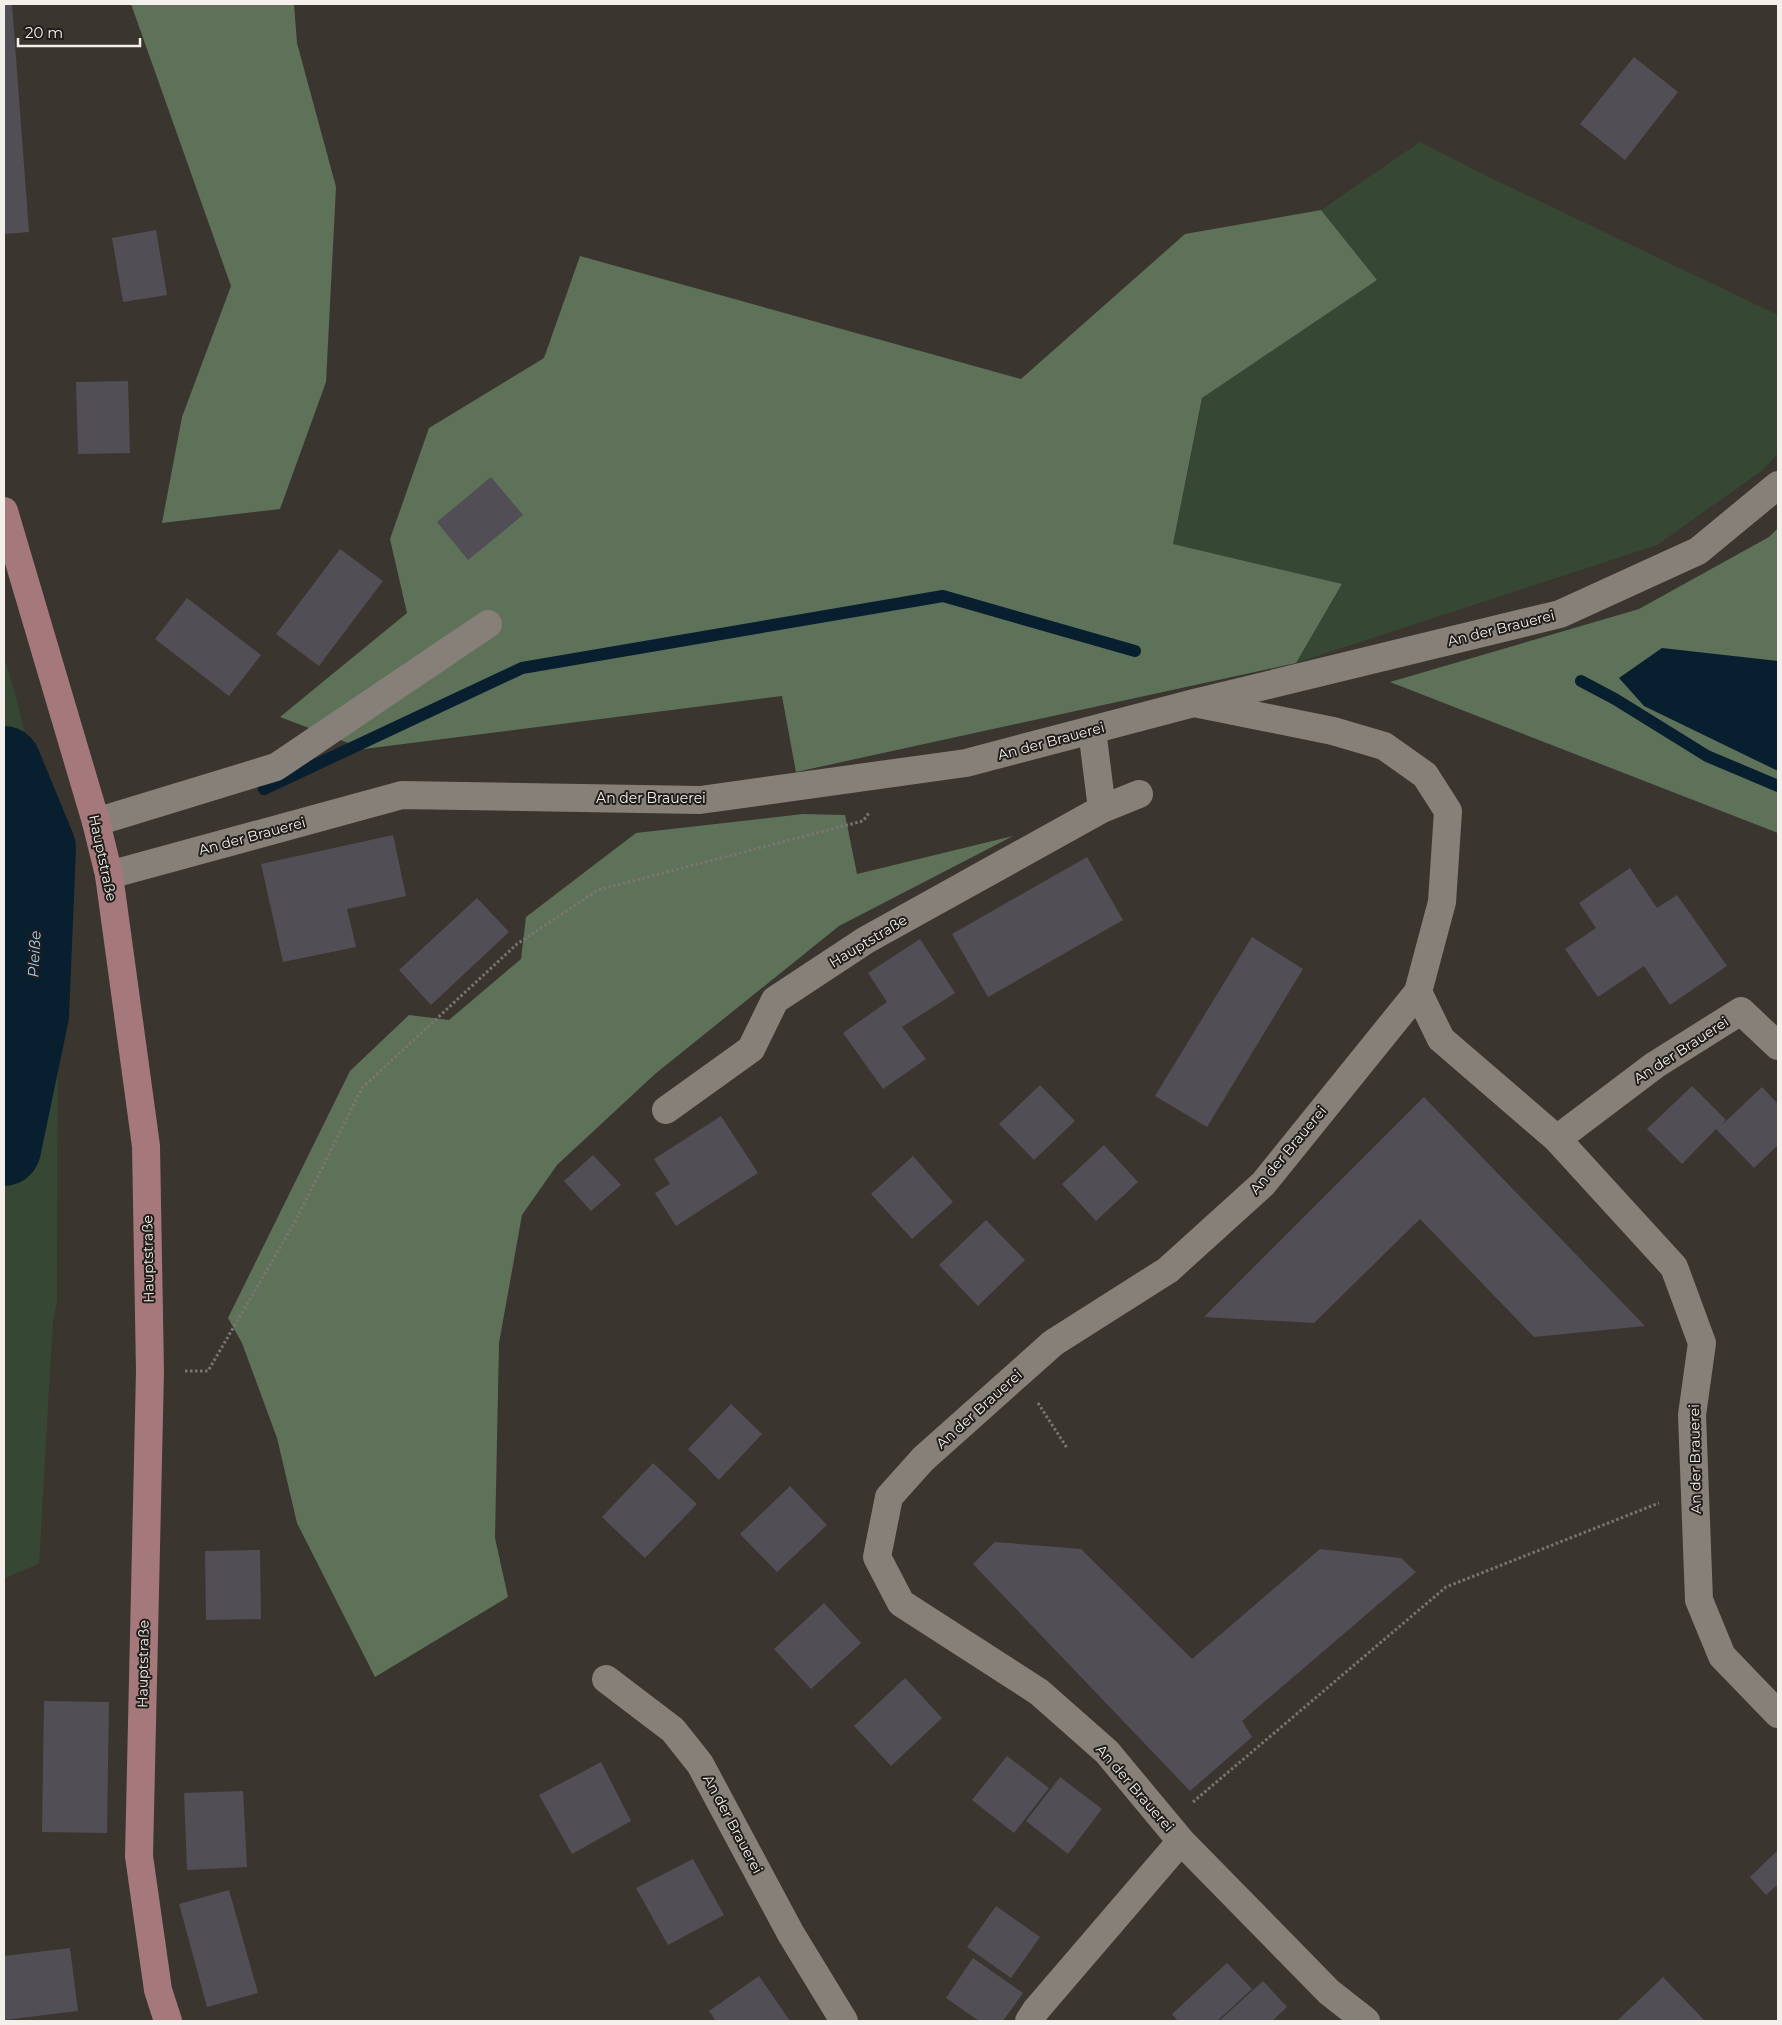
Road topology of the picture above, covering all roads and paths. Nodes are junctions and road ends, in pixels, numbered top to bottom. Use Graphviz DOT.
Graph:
graph roads {
  1 [pos="1778,485"];
  2 [pos="4,512"];
  3 [pos="488,624"];
  4 [pos="1194,703"];
  5 [pos="1092,730"];
  6 [pos="898,772"];
  7 [pos="1139,794"];
  8 [pos="1102,809"];
  9 [pos="96,822"];
  10 [pos="109,875"];
  11 [pos="1418,992"];
  12 [pos="1778,1046"];
  13 [pos="666,1110"];
  14 [pos="1557,1139"];
  15 [pos="150,1371"];
  16 [pos="1019,1373"];
  17 [pos="1068,1448"];
  18 [pos="1695,1490"];
  19 [pos="606,1679"];
  20 [pos="1778,1714"];
  21 [pos="1174,1832"];
  22 [pos="168,2021"];
  23 [pos="844,2021"];
  24 [pos="1029,2021"];
  25 [pos="1366,2021"];
  1 -- 4 [label="street, An der Brauerei"];
  2 -- 9 [label="main road, Hauptstraße"];
  3 -- 9 [label="street"];
  4 -- 5 [label="street, An der Brauerei"];
  4 -- 11 [label="street, An der Brauerei"];
  5 -- 6 [label="street, An der Brauerei"];
  5 -- 8 [label="street"];
  6 -- 10 [label="street, An der Brauerei"];
  6 -- 15 [label="path"];
  7 -- 8 [label="street, Hauptstraße"];
  8 -- 13 [label="street, Hauptstraße"];
  9 -- 10 [label="main road, Hauptstraße"];
  10 -- 15 [label="main road, Hauptstraße"];
  11 -- 14 [label="street, An der Brauerei"];
  11 -- 16 [label="street, An der Brauerei"];
  12 -- 14 [label="street, An der Brauerei"];
  14 -- 18 [label="street, An der Brauerei"];
  15 -- 22 [label="main road, Hauptstraße"];
  16 -- 17 [label="path"];
  16 -- 21 [label="street, An der Brauerei"];
  18 -- 20 [label="street, An der Brauerei"];
  18 -- 21 [label="path"];
  19 -- 23 [label="street, An der Brauerei"];
  21 -- 24 [label="street, An der Brauerei"];
  21 -- 25 [label="street, An der Brauerei"];
}
